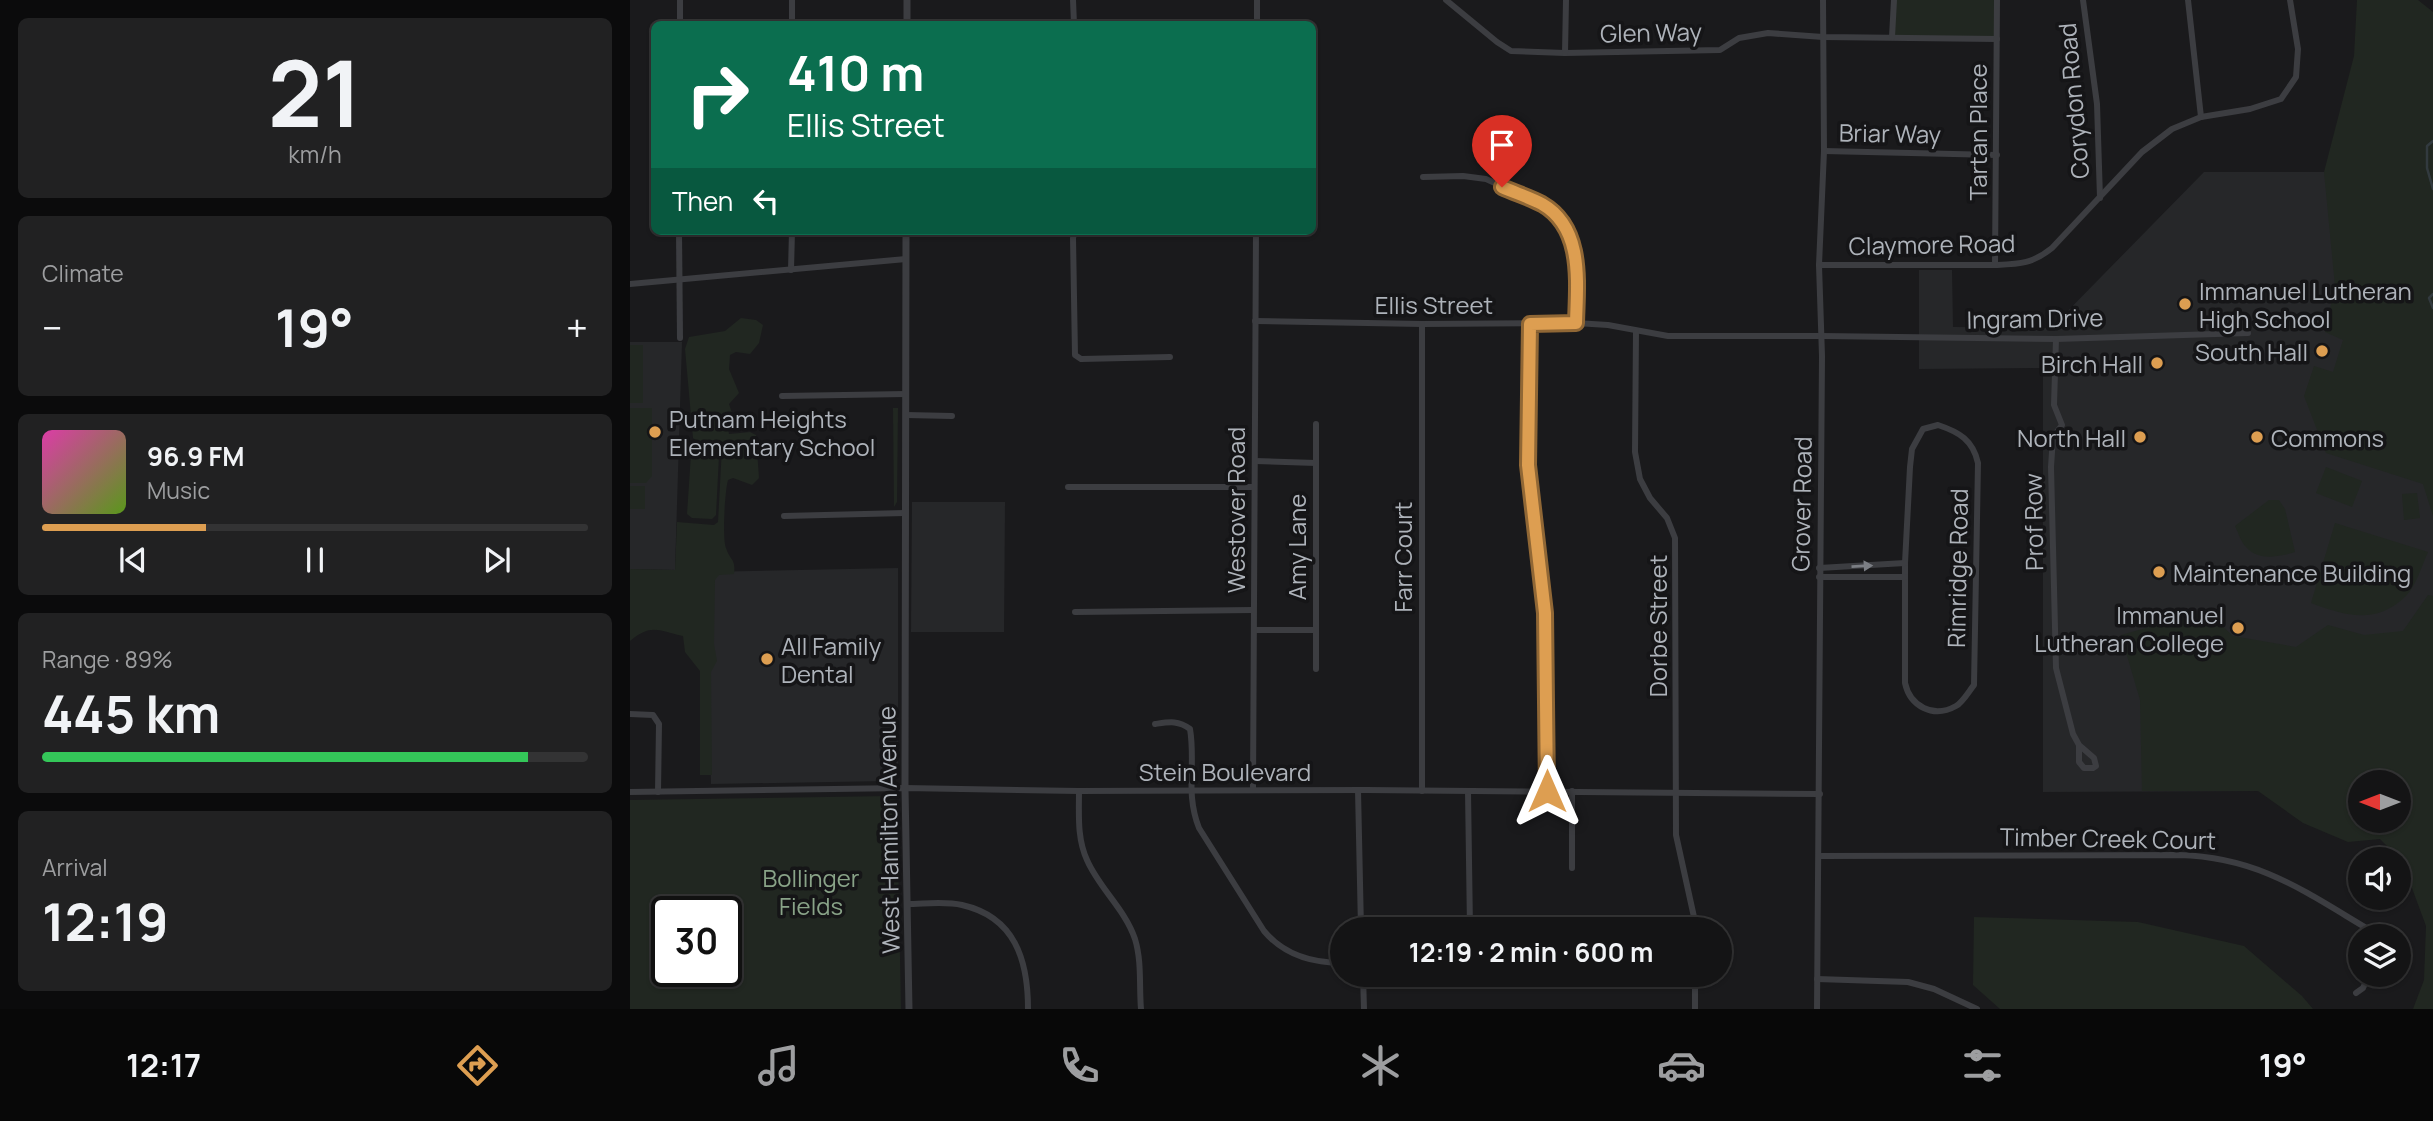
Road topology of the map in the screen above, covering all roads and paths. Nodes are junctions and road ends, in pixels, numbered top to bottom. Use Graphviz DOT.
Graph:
graph roads {
  1 [pos="680,0"];
  2 [pos="792,0"];
  3 [pos="907,0"];
  4 [pos="1073,0"];
  5 [pos="1257,0"];
  6 [pos="1446,0"];
  7 [pos="1566,0"];
  8 [pos="1823,0"];
  9 [pos="1894,0"];
  10 [pos="1997,0"];
  11 [pos="2083,0"];
  12 [pos="2188,0"];
  13 [pos="2290,0"];
  14 [pos="680,21"];
  15 [pos="792,21"];
  16 [pos="907,21"];
  17 [pos="1074,21"];
  18 [pos="1257,21"];
  19 [pos="1823,37"];
  20 [pos="1892,37"];
  21 [pos="1997,39"];
  22 [pos="1565,53"];
  23 [pos="2201,117"];
  24 [pos="1824,151"];
  25 [pos="1997,155"];
  26 [pos="1423,177"];
  27 [pos="2100,198"];
  28 [pos="680,235"];
  29 [pos="792,235"];
  30 [pos="906,235"];
  31 [pos="1073,235"];
  32 [pos="1256,235"];
  33 [pos="906,259"];
  34 [pos="1819,265"];
  35 [pos="1995,265"];
  36 [pos="792,270"];
  37 [pos="680,280"];
  38 [pos="630,284"];
  39 [pos="1255,321"];
  40 [pos="1576,323"];
  41 [pos="1422,324"];
  42 [pos="1530,324"];
  43 [pos="1636,331"];
  44 [pos="2248,333"];
  45 [pos="1822,336"];
  46 [pos="680,338"];
  47 [pos="2056,339"];
  48 [pos="1170,357"];
  49 [pos="906,394"];
  50 [pos="782,396"];
  51 [pos="906,415"];
  52 [pos="953,416"];
  53 [pos="1316,424"];
  54 [pos="1255,461"];
  55 [pos="1316,463"];
  56 [pos="1068,487"];
  57 [pos="1254,487"];
  58 [pos="905,513"];
  59 [pos="784,516"];
  60 [pos="1905,564"];
  61 [pos="1819,568"];
  62 [pos="1819,577"];
  63 [pos="1905,577"];
  64 [pos="1253,610"];
  65 [pos="1075,612"];
  66 [pos="1254,630"];
  67 [pos="1315,630"];
  68 [pos="1316,669"];
  69 [pos="630,713"];
  70 [pos="1155,724"];
  71 [pos="2079,745"];
  72 [pos="905,788"];
  73 [pos="1253,790"];
  74 [pos="1358,790"];
  75 [pos="1079,791"];
  76 [pos="1191,791"];
  77 [pos="1422,791"];
  78 [pos="1468,791"];
  79 [pos="1547,791"];
  80 [pos="1572,791"];
  81 [pos="630,792"];
  82 [pos="658,792"];
  83 [pos="1676,792"];
  84 [pos="1820,793"];
  85 [pos="1819,856"];
  86 [pos="1572,868"];
  87 [pos="907,904"];
  88 [pos="1361,917"];
  89 [pos="1469,917"];
  90 [pos="1694,917"];
  91 [pos="2359,924"];
  92 [pos="1330,962"];
  93 [pos="1817,979"];
  94 [pos="1363,987"];
  95 [pos="1695,987"];
  96 [pos="2363,987"];
  97 [pos="2356,993"];
  98 [pos="909,1009"];
  99 [pos="1028,1009"];
  100 [pos="1140,1009"];
  101 [pos="1364,1009"];
  102 [pos="1695,1009"];
  103 [pos="1817,1009"];
  104 [pos="1978,1009"];
  1 -- 14 [label="street"];
  2 -- 15 [label="street"];
  3 -- 16 [label="street"];
  4 -- 17 [label="street"];
  5 -- 18 [label="street"];
  6 -- 22 [label="street, Glen Way"];
  7 -- 22 [label="street"];
  8 -- 19 [label="street, Grover Road"];
  9 -- 20 [label="street"];
  10 -- 21 [label="street, Tartan Place"];
  11 -- 27 [label="street, Corydon Road"];
  12 -- 23 [label="street"];
  13 -- 23 [label="street, Claymore Road"];
  19 -- 20 [label="street, Glen Way"];
  19 -- 22 [label="street, Glen Way"];
  19 -- 24 [label="street, Grover Road"];
  20 -- 21 [label="street, Glen Way"];
  21 -- 25 [label="street, Tartan Place"];
  23 -- 27 [label="street, Claymore Road"];
  24 -- 25 [label="street, Briar Way"];
  24 -- 34 [label="street, Grover Road"];
  25 -- 35 [label="street, Tartan Place"];
  26 -- 40 [label="street"];
  27 -- 35 [label="street, Claymore Road"];
  28 -- 37 [label="street"];
  29 -- 36 [label="street"];
  30 -- 33 [label="street, West Hamilton Avenue"];
  31 -- 48 [label="street"];
  32 -- 39 [label="street, Westover Road"];
  33 -- 36 [label="street"];
  33 -- 49 [label="street, West Hamilton Avenue"];
  34 -- 35 [label="street, Claymore Road"];
  34 -- 45 [label="street, Grover Road"];
  36 -- 37 [label="street"];
  37 -- 38 [label="street"];
  37 -- 46 [label="street"];
  39 -- 41 [label="street, Ellis Street"];
  39 -- 54 [label="street, Westover Road"];
  40 -- 42 [label="street, Ellis Street"];
  40 -- 43 [label="street, Ellis Street"];
  41 -- 42 [label="street, Ellis Street"];
  41 -- 77 [label="street, Farr Court"];
  42 -- 79 [label="street"];
  43 -- 45 [label="street, Ellis Street"];
  43 -- 83 [label="street, Dorbe Street"];
  44 -- 47 [label="street, Ingram Drive"];
  45 -- 47 [label="street, Ingram Drive"];
  45 -- 61 [label="street, Grover Road"];
  47 -- 71 [label="street, Prof Row"];
  49 -- 50 [label="street"];
  49 -- 51 [label="street, West Hamilton Avenue"];
  51 -- 52 [label="street"];
  51 -- 58 [label="street, West Hamilton Avenue"];
  53 -- 55 [label="street, Amy Lane"];
  54 -- 55 [label="street, Amy Lane"];
  54 -- 57 [label="street, Westover Road"];
  55 -- 67 [label="street, Amy Lane"];
  56 -- 57 [label="street"];
  57 -- 64 [label="street, Westover Road"];
  58 -- 59 [label="street"];
  58 -- 72 [label="street, West Hamilton Avenue"];
  61 -- 60 [label="street, one-way"];
  60 -- 63 [label="street, Rimridge Road"];
  60 -- 63 [label="street, Rimridge Road"];
  61 -- 62 [label="street, Grover Road"];
  62 -- 63 [label="street"];
  62 -- 84 [label="street, Grover Road"];
  64 -- 65 [label="street"];
  64 -- 66 [label="street, Westover Road"];
  66 -- 67 [label="street, Amy Lane"];
  66 -- 73 [label="street, Westover Road"];
  67 -- 68 [label="street, Amy Lane"];
  69 -- 82 [label="street"];
  70 -- 76 [label="street"];
  72 -- 75 [label="street, Stein Boulevard"];
  72 -- 82 [label="street, Stein Boulevard"];
  72 -- 87 [label="street, West Hamilton Avenue"];
  73 -- 74 [label="street, Stein Boulevard"];
  73 -- 76 [label="street, Stein Boulevard"];
  74 -- 77 [label="street, Stein Boulevard"];
  74 -- 88 [label="street"];
  75 -- 76 [label="street, Stein Boulevard"];
  75 -- 100 [label="street"];
  76 -- 92 [label="street"];
  77 -- 78 [label="street, Stein Boulevard"];
  78 -- 79 [label="street, Stein Boulevard"];
  78 -- 89 [label="street"];
  79 -- 80 [label="street, Stein Boulevard"];
  80 -- 83 [label="street, Stein Boulevard"];
  80 -- 86 [label="street"];
  81 -- 82 [label="street, Stein Boulevard"];
  83 -- 84 [label="street, Stein Boulevard"];
  83 -- 90 [label="street, Dorbe Street"];
  84 -- 85 [label="street, Grover Road"];
  85 -- 91 [label="street, Timber Creek Court"];
  85 -- 93 [label="street, Grover Road"];
  87 -- 98 [label="street, West Hamilton Avenue"];
  87 -- 99 [label="street"];
  93 -- 103 [label="street, Grover Road"];
  93 -- 104 [label="street"];
  94 -- 101 [label="street"];
  95 -- 102 [label="street"];
  96 -- 97 [label="street"];
}
